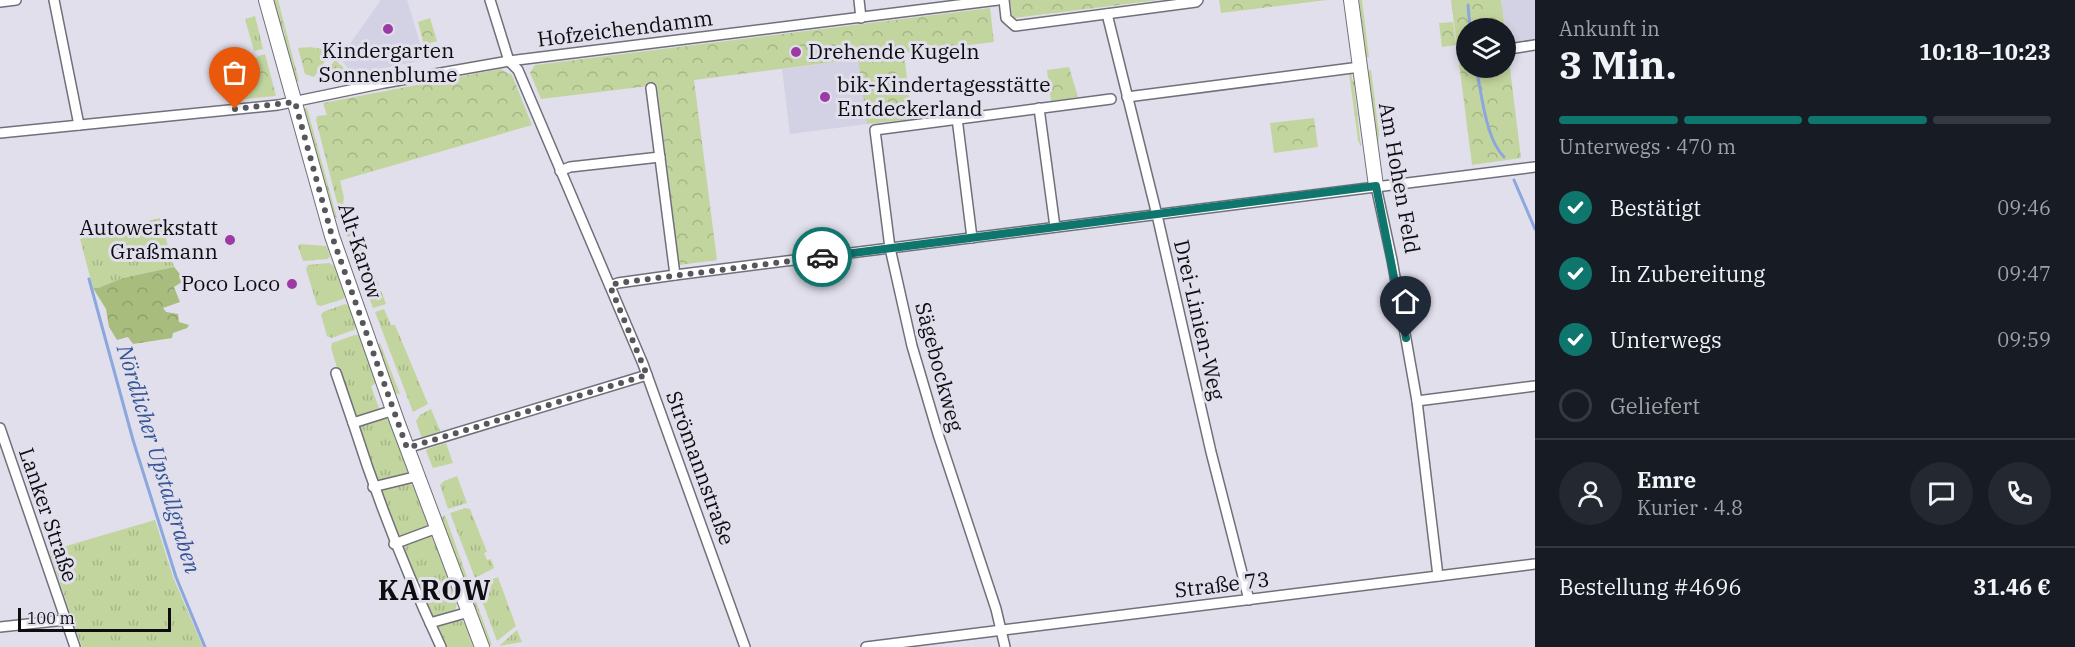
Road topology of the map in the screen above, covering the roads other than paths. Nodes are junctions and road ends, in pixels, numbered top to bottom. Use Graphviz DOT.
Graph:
graph roads {
  1 [pos="16,0"];
  2 [pos="54,0"];
  3 [pos="266,0"];
  4 [pos="490,0"];
  5 [pos="859,0"];
  6 [pos="998,0"];
  7 [pos="1004,0"];
  8 [pos="1198,0"];
  9 [pos="1352,0"];
  10 [pos="0,2"];
  11 [pos="1107,14"];
  12 [pos="861,18"];
  13 [pos="1535,45"];
  14 [pos="1516,49"];
  15 [pos="509,62"];
  16 [pos="1360,67"];
  17 [pos="651,88"];
  18 [pos="1127,96"];
  19 [pos="1111,99"];
  20 [pos="295,102"];
  21 [pos="1040,108"];
  22 [pos="957,118"];
  23 [pos="79,125"];
  24 [pos="0,133"];
  25 [pos="660,157"];
  26 [pos="1535,167"];
  27 [pos="560,171"];
  28 [pos="1376,186"];
  29 [pos="1156,214"];
  30 [pos="1055,227"];
  31 [pos="972,238"];
  32 [pos="890,248"];
  33 [pos="675,275"];
  34 [pos="610,286"];
  35 [pos="336,373"];
  36 [pos="647,375"];
  37 [pos="1535,386"];
  38 [pos="1417,401"];
  39 [pos="394,410"];
  40 [pos="353,423"];
  41 [pos="0,428"];
  42 [pos="407,448"];
  43 [pos="12,462"];
  44 [pos="0,465"];
  45 [pos="418,476"];
  46 [pos="373,488"];
  47 [pos="437,528"];
  48 [pos="394,543"];
  49 [pos="1535,564"];
  50 [pos="1438,576"];
  51 [pos="1249,600"];
  52 [pos="468,612"];
  53 [pos="65,620"];
  54 [pos="430,623"];
  55 [pos="0,627"];
  56 [pos="1001,632"];
  57 [pos="909,644"];
  58 [pos="75,647"];
  59 [pos="441,647"];
  60 [pos="482,647"];
  61 [pos="745,647"];
  62 [pos="866,647"];
  63 [pos="1005,647"];
  1 -- 10 [label="street"];
  2 -- 23 [label="street"];
  3 -- 20 [label="main road, Alt-Karow"];
  4 -- 15 [label="street, Strömannstraße"];
  5 -- 12 [label="street"];
  6 -- 12 [label="street, Hofzeichendamm"];
  7 -- 11 [label="street"];
  8 -- 11 [label="street"];
  9 -- 16 [label="main road, Am Hohen Feld"];
  11 -- 18 [label="street, Drei-Linien-Weg"];
  12 -- 15 [label="street, Hofzeichendamm"];
  13 -- 14 [label="street"];
  15 -- 20 [label="street, Hofzeichendamm"];
  15 -- 27 [label="street, Strömannstraße"];
  16 -- 18 [label="street"];
  16 -- 28 [label="main road, Am Hohen Feld"];
  17 -- 25 [label="street"];
  18 -- 29 [label="street, Drei-Linien-Weg"];
  19 -- 21 [label="street"];
  20 -- 23 [label="street, Hofzeichendamm"];
  20 -- 39 [label="main road, Alt-Karow"];
  21 -- 22 [label="street"];
  21 -- 30 [label="street"];
  22 -- 31 [label="street"];
  22 -- 32 [label="street, Sägebockweg"];
  23 -- 24 [label="street, Hofzeichendamm"];
  25 -- 27 [label="street"];
  25 -- 33 [label="street"];
  26 -- 28 [label="street"];
  27 -- 34 [label="street, Strömannstraße"];
  28 -- 29 [label="street"];
  28 -- 38 [label="street, Am Hohen Feld"];
  29 -- 30 [label="street"];
  29 -- 51 [label="street, Drei-Linien-Weg"];
  30 -- 31 [label="street"];
  31 -- 32 [label="street"];
  32 -- 33 [label="street"];
  32 -- 56 [label="street, Sägebockweg"];
  33 -- 34 [label="street"];
  34 -- 36 [label="street, Strömannstraße"];
  35 -- 40 [label="street"];
  36 -- 42 [label="street"];
  36 -- 61 [label="street, Strömannstraße"];
  37 -- 38 [label="street"];
  38 -- 50 [label="street, Am Hohen Feld"];
  39 -- 40 [label="street"];
  39 -- 42 [label="main road, Alt-Karow"];
  40 -- 46 [label="street"];
  41 -- 43 [label="street, Lanker Straße"];
  42 -- 45 [label="main road, Alt-Karow"];
  43 -- 44 [label="street"];
  43 -- 53 [label="street, Lanker Straße"];
  45 -- 46 [label="street"];
  45 -- 47 [label="main road, Alt-Karow"];
  46 -- 48 [label="street"];
  47 -- 48 [label="street"];
  47 -- 52 [label="main road, Alt-Karow"];
  48 -- 54 [label="street"];
  49 -- 50 [label="street, Straße 73"];
  50 -- 51 [label="street, Straße 73"];
  51 -- 56 [label="street, Straße 73"];
  52 -- 54 [label="street"];
  52 -- 60 [label="main road, Alt-Karow"];
  53 -- 55 [label="street"];
  53 -- 58 [label="street, Lanker Straße"];
  54 -- 59 [label="street"];
  56 -- 57 [label="street, Straße 73"];
  56 -- 63 [label="street, Sägebockweg"];
  57 -- 62 [label="street, Straße 73"];
}
